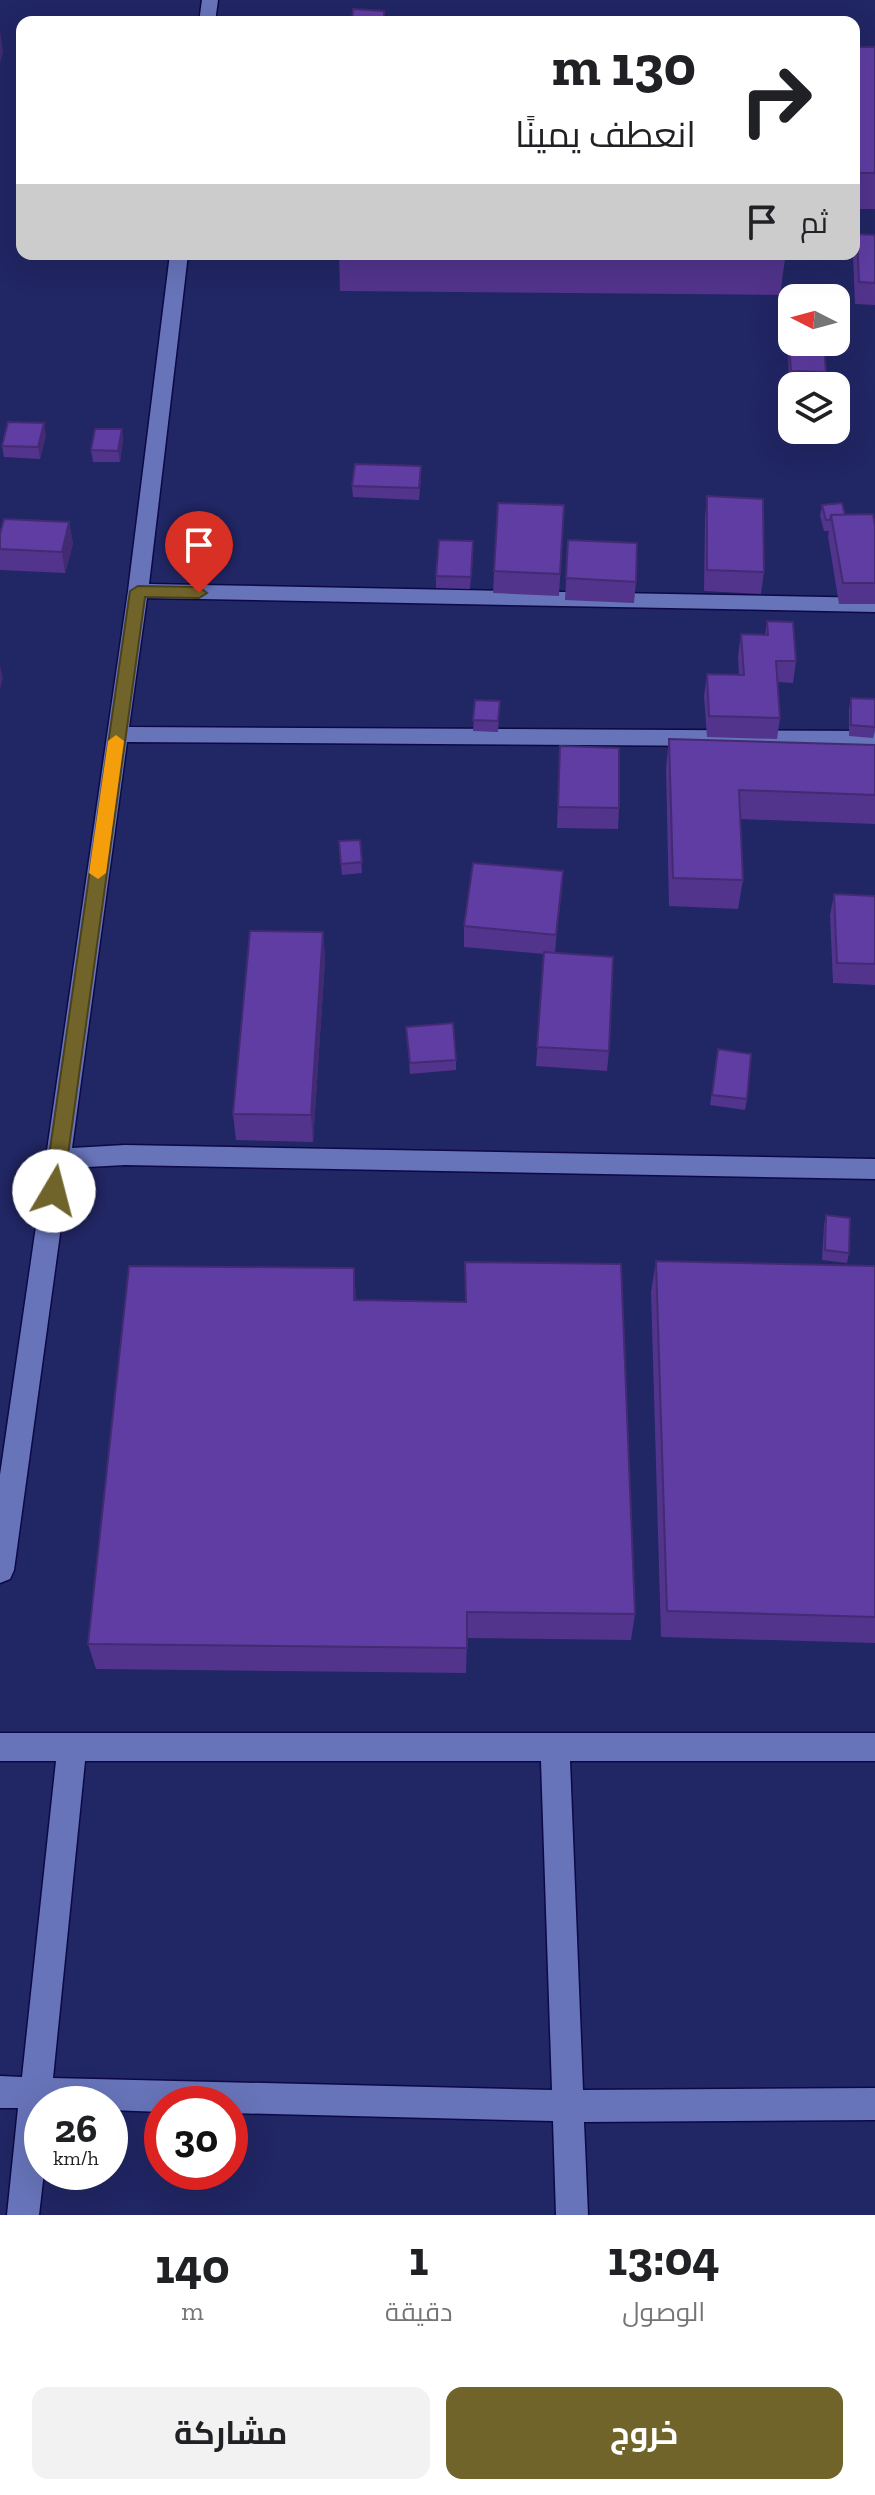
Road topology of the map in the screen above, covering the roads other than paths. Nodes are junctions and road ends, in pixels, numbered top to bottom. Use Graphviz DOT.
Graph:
graph roads {
  1 [pos="178,260"];
  2 [pos="138,591"];
  3 [pos="875,605"];
  4 [pos="117,734"];
  5 [pos="875,739"];
  6 [pos="58,1159"];
  7 [pos="875,1169"];
  8 [pos="0,1570"];
  9 [pos="0,1747"];
  10 [pos="72,1747"];
  11 [pos="875,1747"];
  12 [pos="555,1749"];
  13 [pos="37,2086"];
  14 [pos="0,2092"];
  15 [pos="24,2093"];
  16 [pos="128,2095"];
  17 [pos="875,2104"];
  18 [pos="568,2106"];
  19 [pos="26,2190"];
  20 [pos="23,2215"];
  21 [pos="572,2215"];
  1 -- 2 [label="street"];
  2 -- 3 [label="street"];
  2 -- 4 [label="street"];
  4 -- 5 [label="street"];
  4 -- 6 [label="street"];
  6 -- 7 [label="street"];
  6 -- 8 [label="street"];
  9 -- 10 [label="street"];
  10 -- 12 [label="street"];
  10 -- 13 [label="street"];
  11 -- 12 [label="street"];
  12 -- 18 [label="street"];
  14 -- 15 [label="street"];
  16 -- 18 [label="street"];
  17 -- 18 [label="street"];
  18 -- 21 [label="street"];
  19 -- 20 [label="street"];
}
